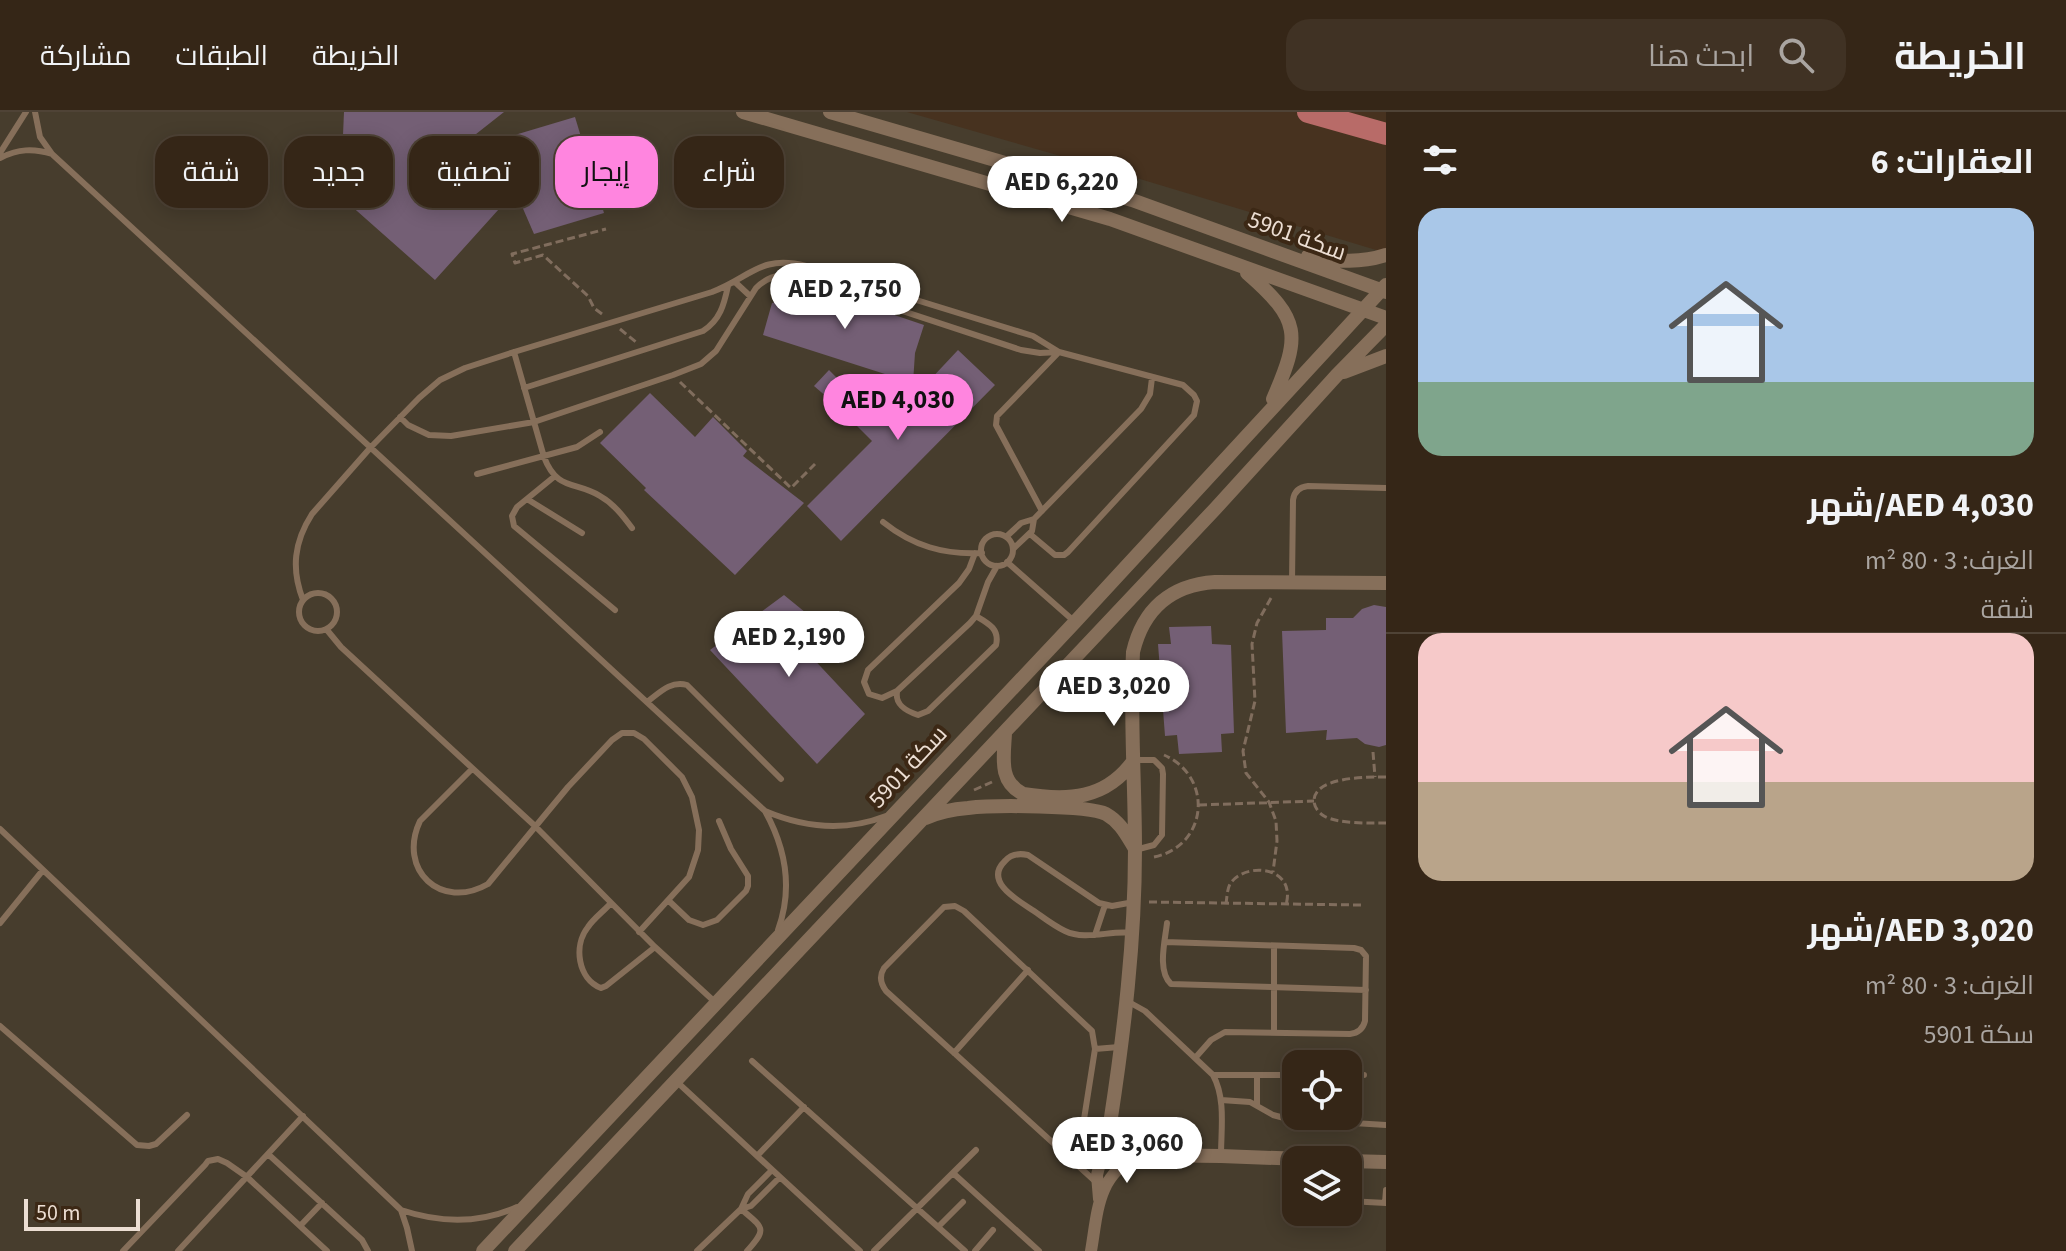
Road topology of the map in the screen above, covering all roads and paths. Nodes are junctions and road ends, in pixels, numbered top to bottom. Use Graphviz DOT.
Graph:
graph roads {
  1 [pos="26,112"];
  2 [pos="35,112"];
  3 [pos="743,112"];
  4 [pos="830,112"];
  5 [pos="1308,112"];
  6 [pos="1386,134"];
  7 [pos="52,154"];
  8 [pos="0,155"];
  9 [pos="1272,250"];
  10 [pos="1386,255"];
  11 [pos="1237,265"];
  12 [pos="731,284"];
  13 [pos="1384,289"];
  14 [pos="750,296"];
  15 [pos="1361,310"];
  16 [pos="1386,318"];
  17 [pos="1386,325"];
  18 [pos="514,352"];
  19 [pos="1059,352"];
  20 [pos="1386,356"];
  21 [pos="1336,376"];
  22 [pos="1152,378"];
  23 [pos="524,388"];
  24 [pos="1267,412"];
  25 [pos="400,417"];
  26 [pos="534,422"];
  27 [pos="600,432"];
  28 [pos="371,447"];
  29 [pos="544,457"];
  30 [pos="477,474"];
  31 [pos="555,476"];
  32 [pos="1386,488"];
  33 [pos="527,499"];
  34 [pos="1042,511"];
  35 [pos="1034,519"];
  36 [pos="883,522"];
  37 [pos="632,528"];
  38 [pos="582,533"];
  39 [pos="1030,534"];
  40 [pos="1006,537"];
  41 [pos="1013,549"];
  42 [pos="978,553"];
  43 [pos="1007,562"];
  44 [pos="997,566"];
  45 [pos="1272,582"];
  46 [pos="1292,582"];
  47 [pos="1386,583"];
  48 [pos="303,600"];
  49 [pos="615,610"];
  50 [pos="976,616"];
  51 [pos="1075,622"];
  52 [pos="327,630"];
  53 [pos="897,691"];
  54 [pos="647,702"];
  55 [pos="1005,733"];
  56 [pos="1373,752"];
  57 [pos="1134,760"];
  58 [pos="472,769"];
  59 [pos="1005,777"];
  60 [pos="1375,777"];
  61 [pos="1386,777"];
  62 [pos="781,779"];
  63 [pos="974,790"];
  64 [pos="1314,801"];
  65 [pos="1269,802"];
  66 [pos="1199,805"];
  67 [pos="765,811"];
  68 [pos="895,813"];
  69 [pos="922,820"];
  70 [pos="719,821"];
  71 [pos="1386,823"];
  72 [pos="535,826"];
  73 [pos="0,829"];
  74 [pos="1135,850"];
  75 [pos="43,870"];
  76 [pos="1273,872"];
  77 [pos="668,900"];
  78 [pos="1134,902"];
  79 [pos="611,903"];
  80 [pos="1226,904"];
  81 [pos="1105,905"];
  82 [pos="1286,905"];
  83 [pos="1361,905"];
  84 [pos="0,923"];
  85 [pos="1167,923"];
  86 [pos="639,932"];
  87 [pos="1132,933"];
  88 [pos="1095,935"];
  89 [pos="1165,942"];
  90 [pos="772,944"];
  91 [pos="1274,946"];
  92 [pos="655,947"];
  93 [pos="1028,970"];
  94 [pos="1274,987"];
  95 [pos="1366,990"];
  96 [pos="1127,1001"];
  97 [pos="716,1003"];
  98 [pos="0,1026"];
  99 [pos="1274,1032"];
  100 [pos="1122,1046"];
  101 [pos="1095,1049"];
  102 [pos="954,1053"];
  103 [pos="1196,1057"];
  104 [pos="752,1061"];
  105 [pos="1213,1075"];
  106 [pos="1257,1075"];
  107 [pos="1282,1075"];
  108 [pos="676,1081"];
  109 [pos="1221,1100"];
  110 [pos="1257,1105"];
  111 [pos="804,1107"];
  112 [pos="187,1115"];
  113 [pos="303,1116"];
  114 [pos="1110,1124"];
  115 [pos="1386,1125"];
  116 [pos="976,1150"];
  117 [pos="268,1154"];
  118 [pos="1138,1155"];
  119 [pos="757,1156"];
  120 [pos="1221,1156"];
  121 [pos="1282,1158"];
  122 [pos="1362,1161"];
  123 [pos="1386,1162"];
  124 [pos="1080,1166"];
  125 [pos="772,1170"];
  126 [pos="953,1173"];
  127 [pos="247,1177"];
  128 [pos="780,1177"];
  129 [pos="1096,1182"];
  130 [pos="1386,1190"];
  131 [pos="530,1201"];
  132 [pos="963,1202"];
  133 [pos="1100,1202"];
  134 [pos="1362,1202"];
  135 [pos="322,1203"];
  136 [pos="1386,1203"];
  137 [pos="917,1208"];
  138 [pos="741,1209"];
  139 [pos="401,1210"];
  140 [pos="300,1226"];
  141 [pos="938,1227"];
  142 [pos="993,1230"];
  143 [pos="123,1251"];
  144 [pos="178,1251"];
  145 [pos="327,1251"];
  146 [pos="368,1251"];
  147 [pos="412,1251"];
  148 [pos="483,1251"];
  149 [pos="515,1251"];
  150 [pos="697,1251"];
  151 [pos="747,1251"];
  152 [pos="860,1251"];
  153 [pos="874,1251"];
  154 [pos="965,1251"];
  155 [pos="975,1251"];
  156 [pos="1039,1251"];
  157 [pos="1091,1251"];
  1 -- 8 [label="lane"];
  2 -- 7 [label="lane"];
  3 -- 11 [label="street, سكة 5901"];
  4 -- 9 [label="street, سكة 5901"];
  5 -- 6 [label="highway"];
  7 -- 8 [label="lane"];
  7 -- 28 [label="lane"];
  9 -- 10 [label="street"];
  9 -- 13 [label="street, سكة 5901"];
  11 -- 15 [label="street, سكة 5901"];
  11 -- 24 [label="street"];
  12 -- 14 [label="lane"];
  12 -- 18 [label="lane"];
  12 -- 19 [label="lane"];
  12 -- 23 [label="lane"];
  13 -- 15 [label="street, سكة 5901"];
  14 -- 19 [label="lane"];
  14 -- 26 [label="lane"];
  15 -- 16 [label="street, سكة 5901"];
  15 -- 24 [label="street, سكة 5901"];
  17 -- 21 [label="street, سكة 5901"];
  18 -- 23 [label="lane"];
  18 -- 25 [label="lane"];
  19 -- 22 [label="lane"];
  19 -- 34 [label="lane"];
  20 -- 21 [label="street"];
  21 -- 55 [label="street, سكة 5901"];
  22 -- 34 [label="lane"];
  22 -- 39 [label="lane"];
  23 -- 26 [label="lane"];
  24 -- 51 [label="street, سكة 5901"];
  25 -- 26 [label="lane"];
  25 -- 28 [label="lane"];
  26 -- 29 [label="lane"];
  27 -- 29 [label="lane"];
  28 -- 48 [label="lane"];
  28 -- 54 [label="lane"];
  29 -- 30 [label="lane"];
  29 -- 31 [label="lane"];
  31 -- 33 [label="lane"];
  31 -- 37 [label="lane"];
  32 -- 46 [label="lane"];
  33 -- 38 [label="lane"];
  33 -- 49 [label="lane"];
  34 -- 35 [label="lane"];
  35 -- 39 [label="lane"];
  35 -- 40 [label="lane"];
  36 -- 42 [label="lane"];
  39 -- 41 [label="lane"];
  40 -- 41 [label="lane"];
  40 -- 42 [label="lane"];
  41 -- 43 [label="lane"];
  42 -- 44 [label="lane"];
  42 -- 53 [label="lane"];
  43 -- 44 [label="lane"];
  43 -- 51 [label="lane"];
  44 -- 50 [label="lane"];
  45 -- 46 [label="street"];
  45 -- 57 [label="street"];
  45 -- 65 [label="path"];
  46 -- 47 [label="street"];
  48 -- 52 [label="lane"];
  48 -- 52 [label="lane"];
  50 -- 53 [label="lane"];
  50 -- 53 [label="lane"];
  51 -- 68 [label="street, سكة 5901"];
  52 -- 58 [label="lane"];
  54 -- 62 [label="lane"];
  54 -- 67 [label="lane"];
  55 -- 59 [label="street"];
  55 -- 69 [label="street, سكة 5901"];
  56 -- 60 [label="path"];
  57 -- 59 [label="street"];
  57 -- 74 [label="street"];
  57 -- 74 [label="lane"];
  58 -- 72 [label="lane"];
  58 -- 72 [label="lane"];
  59 -- 63 [label="path"];
  60 -- 61 [label="path"];
  60 -- 64 [label="path"];
  64 -- 65 [label="path"];
  64 -- 71 [label="path"];
  65 -- 66 [label="path"];
  65 -- 76 [label="path"];
  67 -- 68 [label="lane"];
  67 -- 90 [label="lane"];
  68 -- 90 [label="street, سكة 5901"];
  69 -- 74 [label="street, سكة 5901"];
  69 -- 108 [label="street, سكة 5901"];
  70 -- 77 [label="lane"];
  72 -- 77 [label="lane"];
  72 -- 79 [label="lane"];
  73 -- 75 [label="lane"];
  74 -- 78 [label="street"];
  75 -- 84 [label="lane"];
  75 -- 113 [label="lane"];
  76 -- 80 [label="path"];
  76 -- 82 [label="path"];
  77 -- 86 [label="lane"];
  78 -- 80 [label="path"];
  78 -- 81 [label="lane"];
  78 -- 87 [label="street"];
  79 -- 86 [label="lane"];
  79 -- 92 [label="lane"];
  80 -- 82 [label="path"];
  81 -- 88 [label="lane"];
  81 -- 88 [label="lane"];
  82 -- 83 [label="path"];
  85 -- 89 [label="lane"];
  86 -- 92 [label="lane"];
  87 -- 88 [label="lane"];
  87 -- 96 [label="street"];
  89 -- 91 [label="lane"];
  89 -- 94 [label="lane"];
  90 -- 97 [label="street, سكة 5901"];
  91 -- 94 [label="lane"];
  91 -- 95 [label="lane"];
  92 -- 97 [label="lane"];
  93 -- 101 [label="lane"];
  93 -- 102 [label="lane"];
  93 -- 102 [label="lane"];
  94 -- 95 [label="lane"];
  94 -- 99 [label="lane"];
  95 -- 99 [label="lane"];
  96 -- 100 [label="street"];
  96 -- 103 [label="lane"];
  97 -- 131 [label="street, سكة 5901"];
  98 -- 112 [label="lane"];
  99 -- 103 [label="lane"];
  100 -- 101 [label="lane"];
  100 -- 114 [label="street"];
  101 -- 124 [label="lane"];
  102 -- 124 [label="lane"];
  103 -- 105 [label="lane"];
  104 -- 111 [label="lane"];
  105 -- 106 [label="lane"];
  105 -- 109 [label="lane"];
  106 -- 107 [label="lane"];
  106 -- 110 [label="lane"];
  108 -- 119 [label="lane"];
  108 -- 149 [label="street, سكة 5901"];
  109 -- 110 [label="lane"];
  109 -- 120 [label="lane"];
  110 -- 115 [label="lane"];
  111 -- 119 [label="lane"];
  111 -- 137 [label="lane"];
  113 -- 117 [label="lane"];
  113 -- 139 [label="lane"];
  114 -- 118 [label="street"];
  114 -- 129 [label="street"];
  116 -- 126 [label="lane"];
  117 -- 127 [label="lane"];
  117 -- 135 [label="lane"];
  118 -- 120 [label="street"];
  118 -- 133 [label="street"];
  119 -- 125 [label="lane"];
  120 -- 121 [label="street"];
  122 -- 123 [label="street"];
  124 -- 129 [label="lane"];
  125 -- 128 [label="lane"];
  125 -- 138 [label="lane"];
  126 -- 137 [label="lane"];
  126 -- 156 [label="lane"];
  127 -- 140 [label="lane"];
  127 -- 143 [label="lane"];
  127 -- 144 [label="lane"];
  128 -- 138 [label="lane"];
  128 -- 152 [label="lane"];
  129 -- 133 [label="street"];
  130 -- 136 [label="lane"];
  131 -- 139 [label="lane"];
  131 -- 148 [label="street, سكة 5901"];
  132 -- 141 [label="lane"];
  133 -- 157 [label="street"];
  134 -- 136 [label="lane"];
  135 -- 140 [label="lane"];
  135 -- 146 [label="lane"];
  137 -- 141 [label="lane"];
  137 -- 153 [label="lane"];
  138 -- 150 [label="lane"];
  138 -- 151 [label="lane"];
  139 -- 147 [label="lane"];
  140 -- 145 [label="lane"];
  141 -- 154 [label="lane"];
  142 -- 155 [label="lane"];
}
